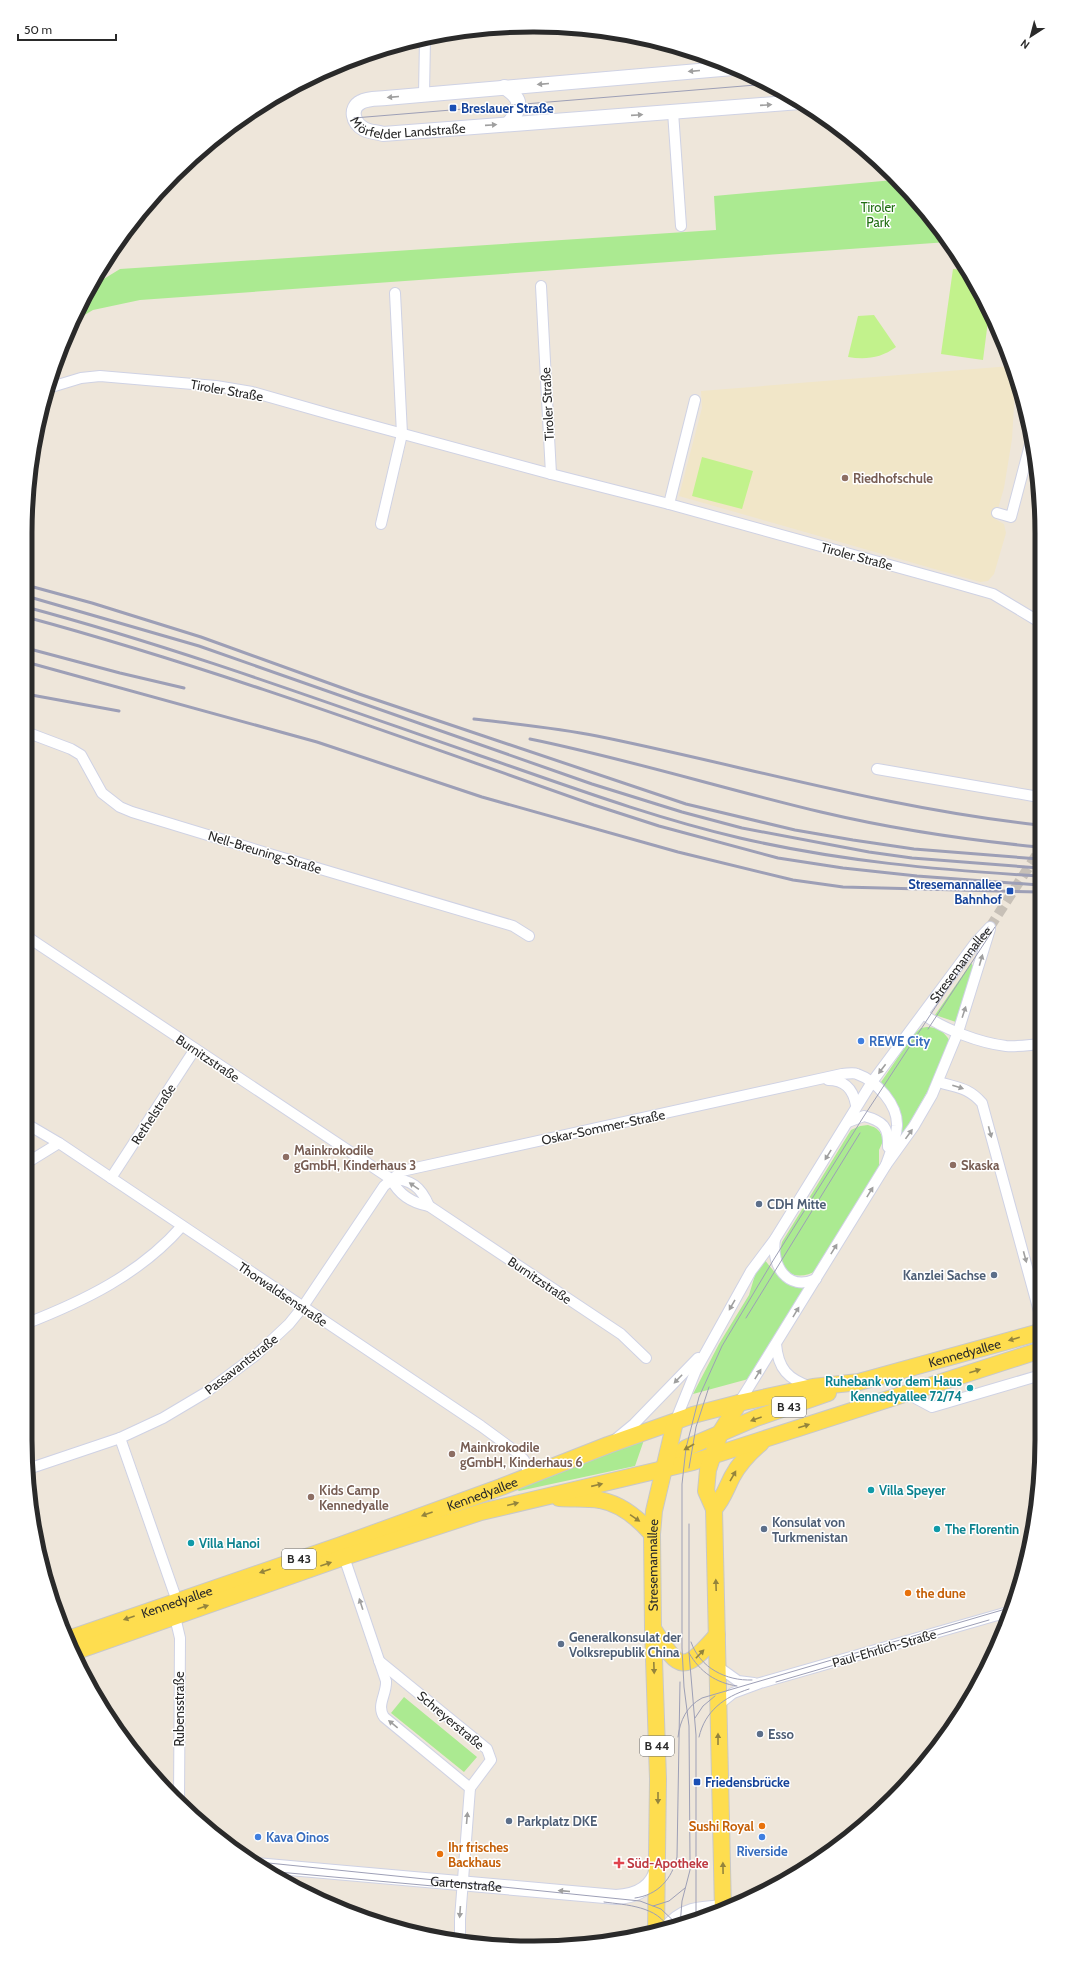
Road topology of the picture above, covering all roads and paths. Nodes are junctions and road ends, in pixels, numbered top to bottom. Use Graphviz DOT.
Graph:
graph roads {
  1 [pos="425,44"];
  2 [pos="722,69"];
  3 [pos="504,87"];
  4 [pos="424,95"];
  5 [pos="790,103"];
  6 [pos="673,112"];
  7 [pos="508,124"];
  8 [pos="681,226"];
  9 [pos="541,286"];
  10 [pos="394,293"];
  11 [pos="55,386"];
  12 [pos="695,400"];
  13 [pos="402,434"];
  14 [pos="1028,452"];
  15 [pos="551,474"];
  16 [pos="669,504"];
  17 [pos="997,513"];
  18 [pos="381,524"];
  19 [pos="1035,619"];
  20 [pos="32,734"];
  21 [pos="877,769"];
  22 [pos="1035,796"];
  23 [pos="529,936"];
  24 [pos="32,940"];
  25 [pos="923,1014"];
  26 [pos="958,1032"];
  27 [pos="1035,1044"];
  28 [pos="195,1049"];
  29 [pos="818,1080"];
  30 [pos="872,1082"];
  31 [pos="939,1082"];
  32 [pos="856,1106"];
  33 [pos="848,1122"];
  34 [pos="32,1127"];
  35 [pos="59,1143"];
  36 [pos="32,1160"];
  37 [pos="886,1165"];
  38 [pos="111,1178"];
  39 [pos="391,1179"];
  40 [pos="182,1226"];
  41 [pos="774,1239"];
  42 [pos="816,1279"];
  43 [pos="1035,1297"];
  44 [pos="302,1308"];
  45 [pos="32,1321"];
  46 [pos="1035,1333"];
  47 [pos="776,1344"];
  48 [pos="705,1351"];
  49 [pos="1035,1352"];
  50 [pos="646,1358"];
  51 [pos="1035,1377"];
  52 [pos="859,1382"];
  53 [pos="813,1387"];
  54 [pos="912,1391"];
  55 [pos="739,1403"];
  56 [pos="675,1422"];
  57 [pos="720,1433"];
  58 [pos="120,1438"];
  59 [pos="767,1439"];
  60 [pos="608,1445"];
  61 [pos="712,1457"];
  62 [pos="33,1467"];
  63 [pos="663,1470"];
  64 [pos="529,1475"];
  65 [pos="545,1496"];
  66 [pos="714,1509"];
  67 [pos="652,1534"];
  68 [pos="344,1557"];
  69 [pos="176,1609"];
  70 [pos="1003,1613"];
  71 [pos="653,1629"];
  72 [pos="717,1635"];
  73 [pos="73,1638"];
  74 [pos="79,1650"];
  75 [pos="379,1661"];
  76 [pos="717,1666"];
  77 [pos="760,1683"];
  78 [pos="718,1705"];
  79 [pos="470,1788"];
  80 [pos="179,1794"];
  81 [pos="658,1864"];
  82 [pos="271,1866"];
  83 [pos="462,1884"];
  84 [pos="726,1903"];
  85 [pos="706,1910"];
  86 [pos="672,1921"];
  87 [pos="656,1925"];
  88 [pos="460,1936"];
  1 -- 4 [label="street"];
  2 -- 3 [label="main road, Mörfelder Landstraße, one-way"];
  3 -- 4 [label="main road, Mörfelder Landstraße"];
  3 -- 7 [label="main road"];
  4 -- 7 [label="main road, Mörfelder Landstraße, one-way"];
  6 -- 5 [label="main road, Mörfelder Landstraße, one-way"];
  7 -- 6 [label="main road, Mörfelder Landstraße, one-way"];
  6 -- 8 [label="street"];
  9 -- 15 [label="street, Tiroler Straße"];
  10 -- 13 [label="street"];
  11 -- 13 [label="street, Tiroler Straße"];
  12 -- 16 [label="street"];
  13 -- 15 [label="street, Tiroler Straße"];
  13 -- 18 [label="street"];
  14 -- 17 [label="street"];
  15 -- 16 [label="street, Tiroler Straße"];
  16 -- 19 [label="street, Tiroler Straße"];
  20 -- 23 [label="street, Nell-Breuning-Straße"];
  21 -- 22 [label="street"];
  24 -- 28 [label="street, Burnitzstraße"];
  25 -- 26 [label="street, Stresemannallee"];
  26 -- 25 [label="street, Stresemannallee, one-way"];
  25 -- 30 [label="street, Stresemannallee, one-way"];
  26 -- 27 [label="street"];
  26 -- 31 [label="street, Stresemannallee"];
  28 -- 38 [label="street, Rethelstraße"];
  28 -- 39 [label="street, Burnitzstraße"];
  29 -- 30 [label="street, Oskar-Sommer-Straße"];
  29 -- 32 [label="street, Oskar-Sommer-Straße"];
  29 -- 39 [label="street, Oskar-Sommer-Straße"];
  30 -- 32 [label="street, Stresemannallee"];
  30 -- 37 [label="street, Stresemannallee"];
  37 -- 31 [label="street, Stresemannallee, one-way"];
  31 -- 43 [label="street, one-way"];
  32 -- 33 [label="street, Stresemannallee"];
  33 -- 37 [label="street, Stresemannallee"];
  33 -- 41 [label="street, Stresemannallee, one-way"];
  34 -- 35 [label="street, Thorwaldsenstraße"];
  35 -- 36 [label="street"];
  35 -- 38 [label="street, Thorwaldsenstraße"];
  42 -- 37 [label="street, Stresemannallee, one-way"];
  38 -- 40 [label="street, Thorwaldsenstraße"];
  39 -- 44 [label="street, Passavantstraße"];
  39 -- 50 [label="street, Burnitzstraße"];
  40 -- 44 [label="street, Thorwaldsenstraße"];
  40 -- 45 [label="street"];
  41 -- 42 [label="street"];
  41 -- 48 [label="street, Stresemannallee, one-way"];
  47 -- 42 [label="street, Stresemannallee, one-way"];
  44 -- 58 [label="street, Passavantstraße"];
  44 -- 64 [label="street, Thorwaldsenstraße"];
  46 -- 52 [label="main road, Kennedyallee / B 43, one-way"];
  47 -- 53 [label="street"];
  55 -- 47 [label="street, Stresemannallee, one-way"];
  48 -- 56 [label="street, Stresemannallee"];
  48 -- 60 [label="street, Stresemannallee, one-way"];
  54 -- 49 [label="main road, Kennedyallee / B 43, one-way"];
  51 -- 54 [label="street"];
  52 -- 53 [label="main road, Kennedyallee / B 43"];
  52 -- 57 [label="main road, B 43, one-way"];
  53 -- 55 [label="main road, Kennedyallee / B 43"];
  59 -- 54 [label="main road, Kennedyallee / B 43, one-way"];
  55 -- 56 [label="main road, Kennedyallee / B 43"];
  55 -- 57 [label="main road, Stresemannallee"];
  56 -- 60 [label="main road, Kennedyallee / B 43"];
  56 -- 63 [label="main road, Stresemannallee / B 44"];
  57 -- 61 [label="main road, Stresemannallee"];
  57 -- 63 [label="main road, B 43, one-way"];
  58 -- 62 [label="street, Passavantstraße"];
  58 -- 69 [label="street, Rubensstraße"];
  59 -- 61 [label="main road, Kennedyallee / B 43"];
  66 -- 59 [label="main road, one-way"];
  60 -- 64 [label="main road, Kennedyallee / B 43"];
  61 -- 63 [label="main road, Kennedyallee / B 43"];
  61 -- 66 [label="main road, Stresemannallee"];
  65 -- 63 [label="main road, Kennedyallee / B 43, one-way"];
  63 -- 67 [label="main road, Stresemannallee / B 44"];
  64 -- 69 [label="main road, Kennedyallee / B 43, one-way"];
  65 -- 67 [label="main road, one-way"];
  68 -- 65 [label="main road, Kennedyallee / B 43, one-way"];
  72 -- 66 [label="main road, Stresemannallee, one-way"];
  67 -- 71 [label="main road, Stresemannallee / B 44"];
  69 -- 68 [label="main road, Kennedyallee / B 43, one-way"];
  75 -- 68 [label="street, one-way"];
  69 -- 73 [label="main road, Kennedyallee / B 43, one-way"];
  69 -- 74 [label="main road, Kennedyallee / B 43"];
  69 -- 80 [label="street, Rubensstraße"];
  70 -- 77 [label="street, Paul-Ehrlich-Straße"];
  71 -- 72 [label="main road, one-way"];
  71 -- 81 [label="main road, Stresemannallee / B 44, one-way"];
  72 -- 76 [label="main road, Stresemannallee"];
  79 -- 75 [label="street, one-way"];
  75 -- 79 [label="street, Schreyerstraße"];
  76 -- 77 [label="street, Paul-Ehrlich-Straße"];
  76 -- 78 [label="main road, Stresemannallee"];
  77 -- 78 [label="street, Paul-Ehrlich-Straße"];
  84 -- 78 [label="main road, Stresemannallee, one-way"];
  83 -- 79 [label="street, one-way"];
  81 -- 83 [label="main road, Gartenstraße, one-way"];
  81 -- 87 [label="main road, Stresemannallee / B 44"];
  82 -- 83 [label="main road, Gartenstraße"];
  83 -- 88 [label="street, one-way"];
  85 -- 86 [label="main road"];
}
